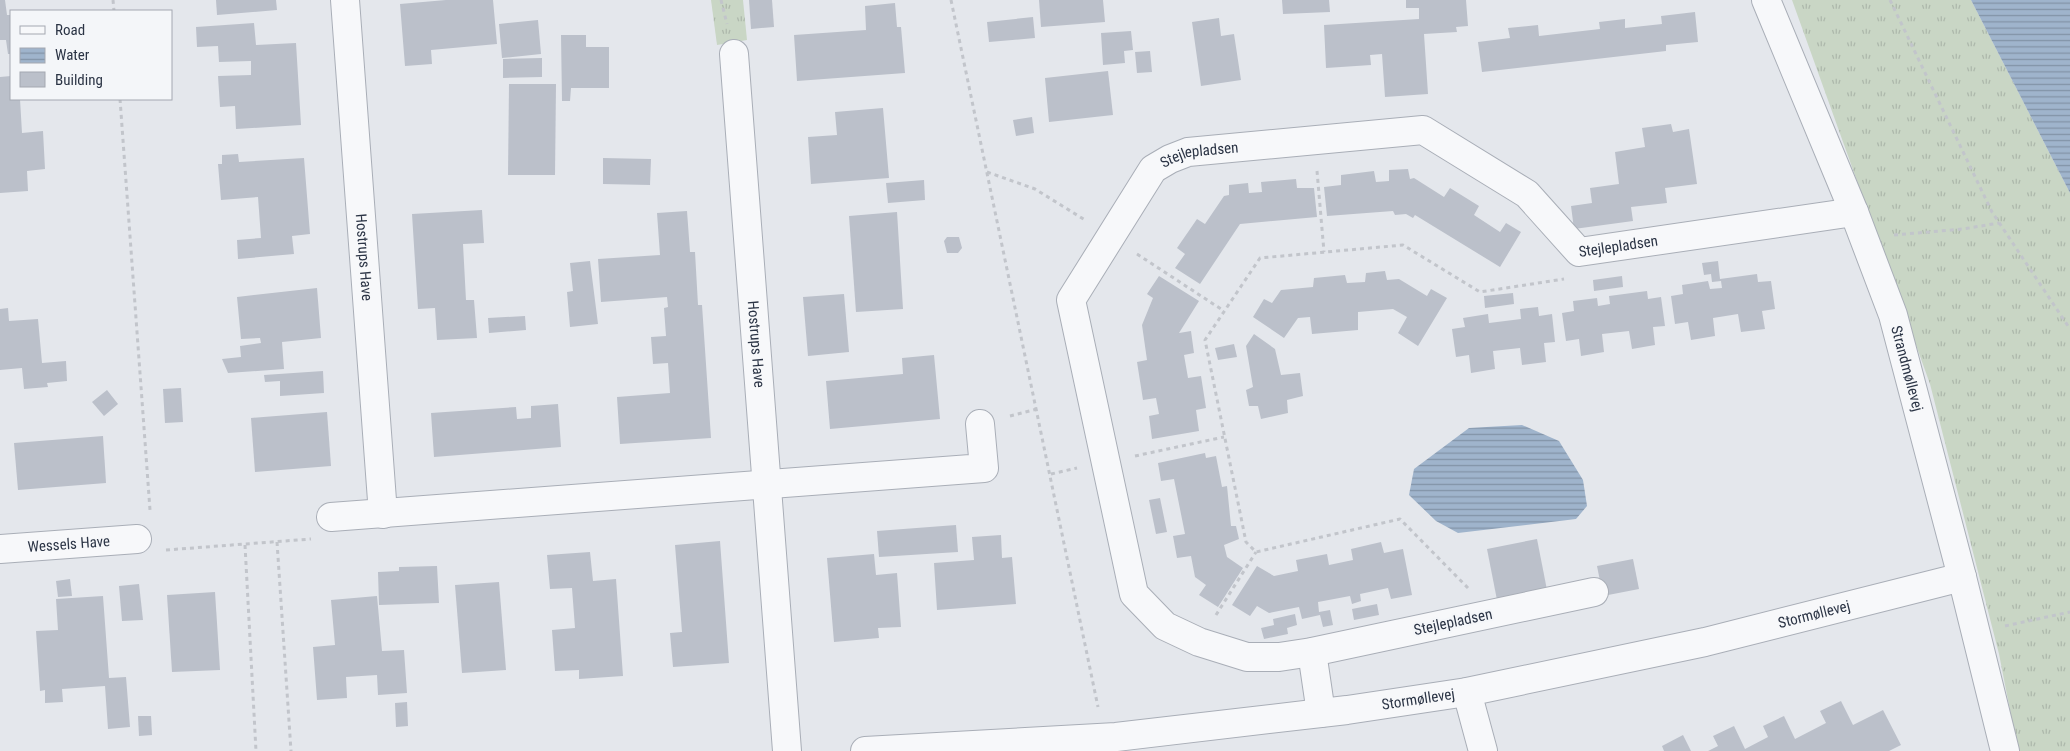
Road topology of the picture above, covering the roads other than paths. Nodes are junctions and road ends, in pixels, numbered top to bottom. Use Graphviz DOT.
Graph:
graph roads {
  1 [pos="345,0"];
  2 [pos="1766,0"];
  3 [pos="734,54"];
  4 [pos="1859,225"];
  5 [pos="980,424"];
  6 [pos="768,485"];
  7 [pos="383,514"];
  8 [pos="331,517"];
  9 [pos="144,539"];
  10 [pos="0,549"];
  11 [pos="1962,577"];
  12 [pos="1594,592"];
  13 [pos="1312,652"];
  14 [pos="1467,692"];
  15 [pos="1321,713"];
  16 [pos="1111,742"];
  17 [pos="787,751"];
  18 [pos="865,751"];
  19 [pos="1483,751"];
  20 [pos="2005,751"];
  1 -- 7 [label="street, Hostrups Have"];
  2 -- 4 [label="street, Strandmøllevej"];
  3 -- 6 [label="street, Hostrups Have"];
  4 -- 11 [label="street, Strandmøllevej"];
  4 -- 13 [label="street, Stejlepladsen"];
  5 -- 6 [label="street"];
  6 -- 7 [label="street"];
  6 -- 17 [label="street, Hostrups Have"];
  7 -- 8 [label="street"];
  9 -- 10 [label="street, Wessels Have"];
  11 -- 14 [label="street, Stormøllevej"];
  11 -- 20 [label="street, Strandmøllevej"];
  12 -- 13 [label="street, Stejlepladsen"];
  13 -- 15 [label="street"];
  14 -- 15 [label="street, Stormøllevej"];
  14 -- 19 [label="street"];
  15 -- 16 [label="street, Stormøllevej"];
  16 -- 18 [label="street, Stormøllevej"];
}
